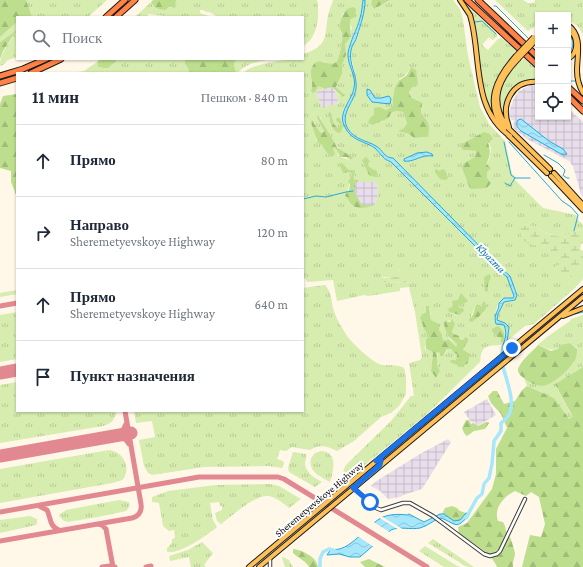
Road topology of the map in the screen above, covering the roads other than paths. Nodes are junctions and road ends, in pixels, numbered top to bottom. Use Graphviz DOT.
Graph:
graph roads {
  1 [pos="125,0"];
  2 [pos="135,0"];
  3 [pos="460,0"];
  4 [pos="467,0"];
  5 [pos="478,0"];
  6 [pos="107,16"];
  7 [pos="117,16"];
  8 [pos="571,28"];
  9 [pos="571,32"];
  10 [pos="535,39"];
  11 [pos="529,49"];
  12 [pos="535,52"];
  13 [pos="535,54"];
  14 [pos="571,57"];
  15 [pos="44,60"];
  16 [pos="59,60"];
  17 [pos="535,63"];
  18 [pos="33,72"];
  19 [pos="0,76"];
  20 [pos="16,78"];
  21 [pos="535,82"];
  22 [pos="0,83"];
  23 [pos="571,90"];
  24 [pos="583,93"];
  25 [pos="571,99"];
  26 [pos="583,101"];
  27 [pos="583,111"];
  28 [pos="510,134"];
  29 [pos="548,171"];
  30 [pos="583,205"];
  31 [pos="583,210"];
  32 [pos="583,288"];
  33 [pos="583,297"];
  34 [pos="583,308"];
  35 [pos="555,319"];
  36 [pos="376,461"];
  37 [pos="380,465"];
  38 [pos="353,488"];
  39 [pos="525,499"];
  40 [pos="270,558"];
  41 [pos="249,567"];
  42 [pos="259,567"];
  43 [pos="270,567"];
  1 -- 6 [label="highway"];
  2 -- 7 [label="highway"];
  3 -- 28 [label="main road"];
  4 -- 17 [label="highway"];
  5 -- 11 [label="highway"];
  8 -- 24 [label="main road"];
  9 -- 14 [label="main road"];
  10 -- 28 [label="main road, bridge"];
  11 -- 12 [label="main road"];
  11 -- 13 [label="highway"];
  15 -- 19 [label="highway"];
  16 -- 18 [label="highway"];
  20 -- 22 [label="highway"];
  21 -- 28 [label="main road"];
  23 -- 26 [label="highway"];
  25 -- 27 [label="highway"];
  28 -- 29 [label="main road"];
  30 -- 31 [label="main road"];
  32 -- 36 [label="main road, Sheremetyevskoye Highway"];
  33 -- 35 [label="main road, Sheremetyevskoye Highway"];
  34 -- 35 [label="main road"];
  35 -- 37 [label="main road, Sheremetyevskoye Highway"];
  36 -- 37 [label="street"];
  36 -- 41 [label="main road, Sheremetyevskoye Highway"];
  37 -- 38 [label="main road, Sheremetyevskoye Highway"];
  38 -- 39 [label="street"];
  38 -- 40 [label="main road, Sheremetyevskoye Highway"];
  40 -- 42 [label="main road, Sheremetyevskoye Highway"];
  40 -- 43 [label="street"];
}
